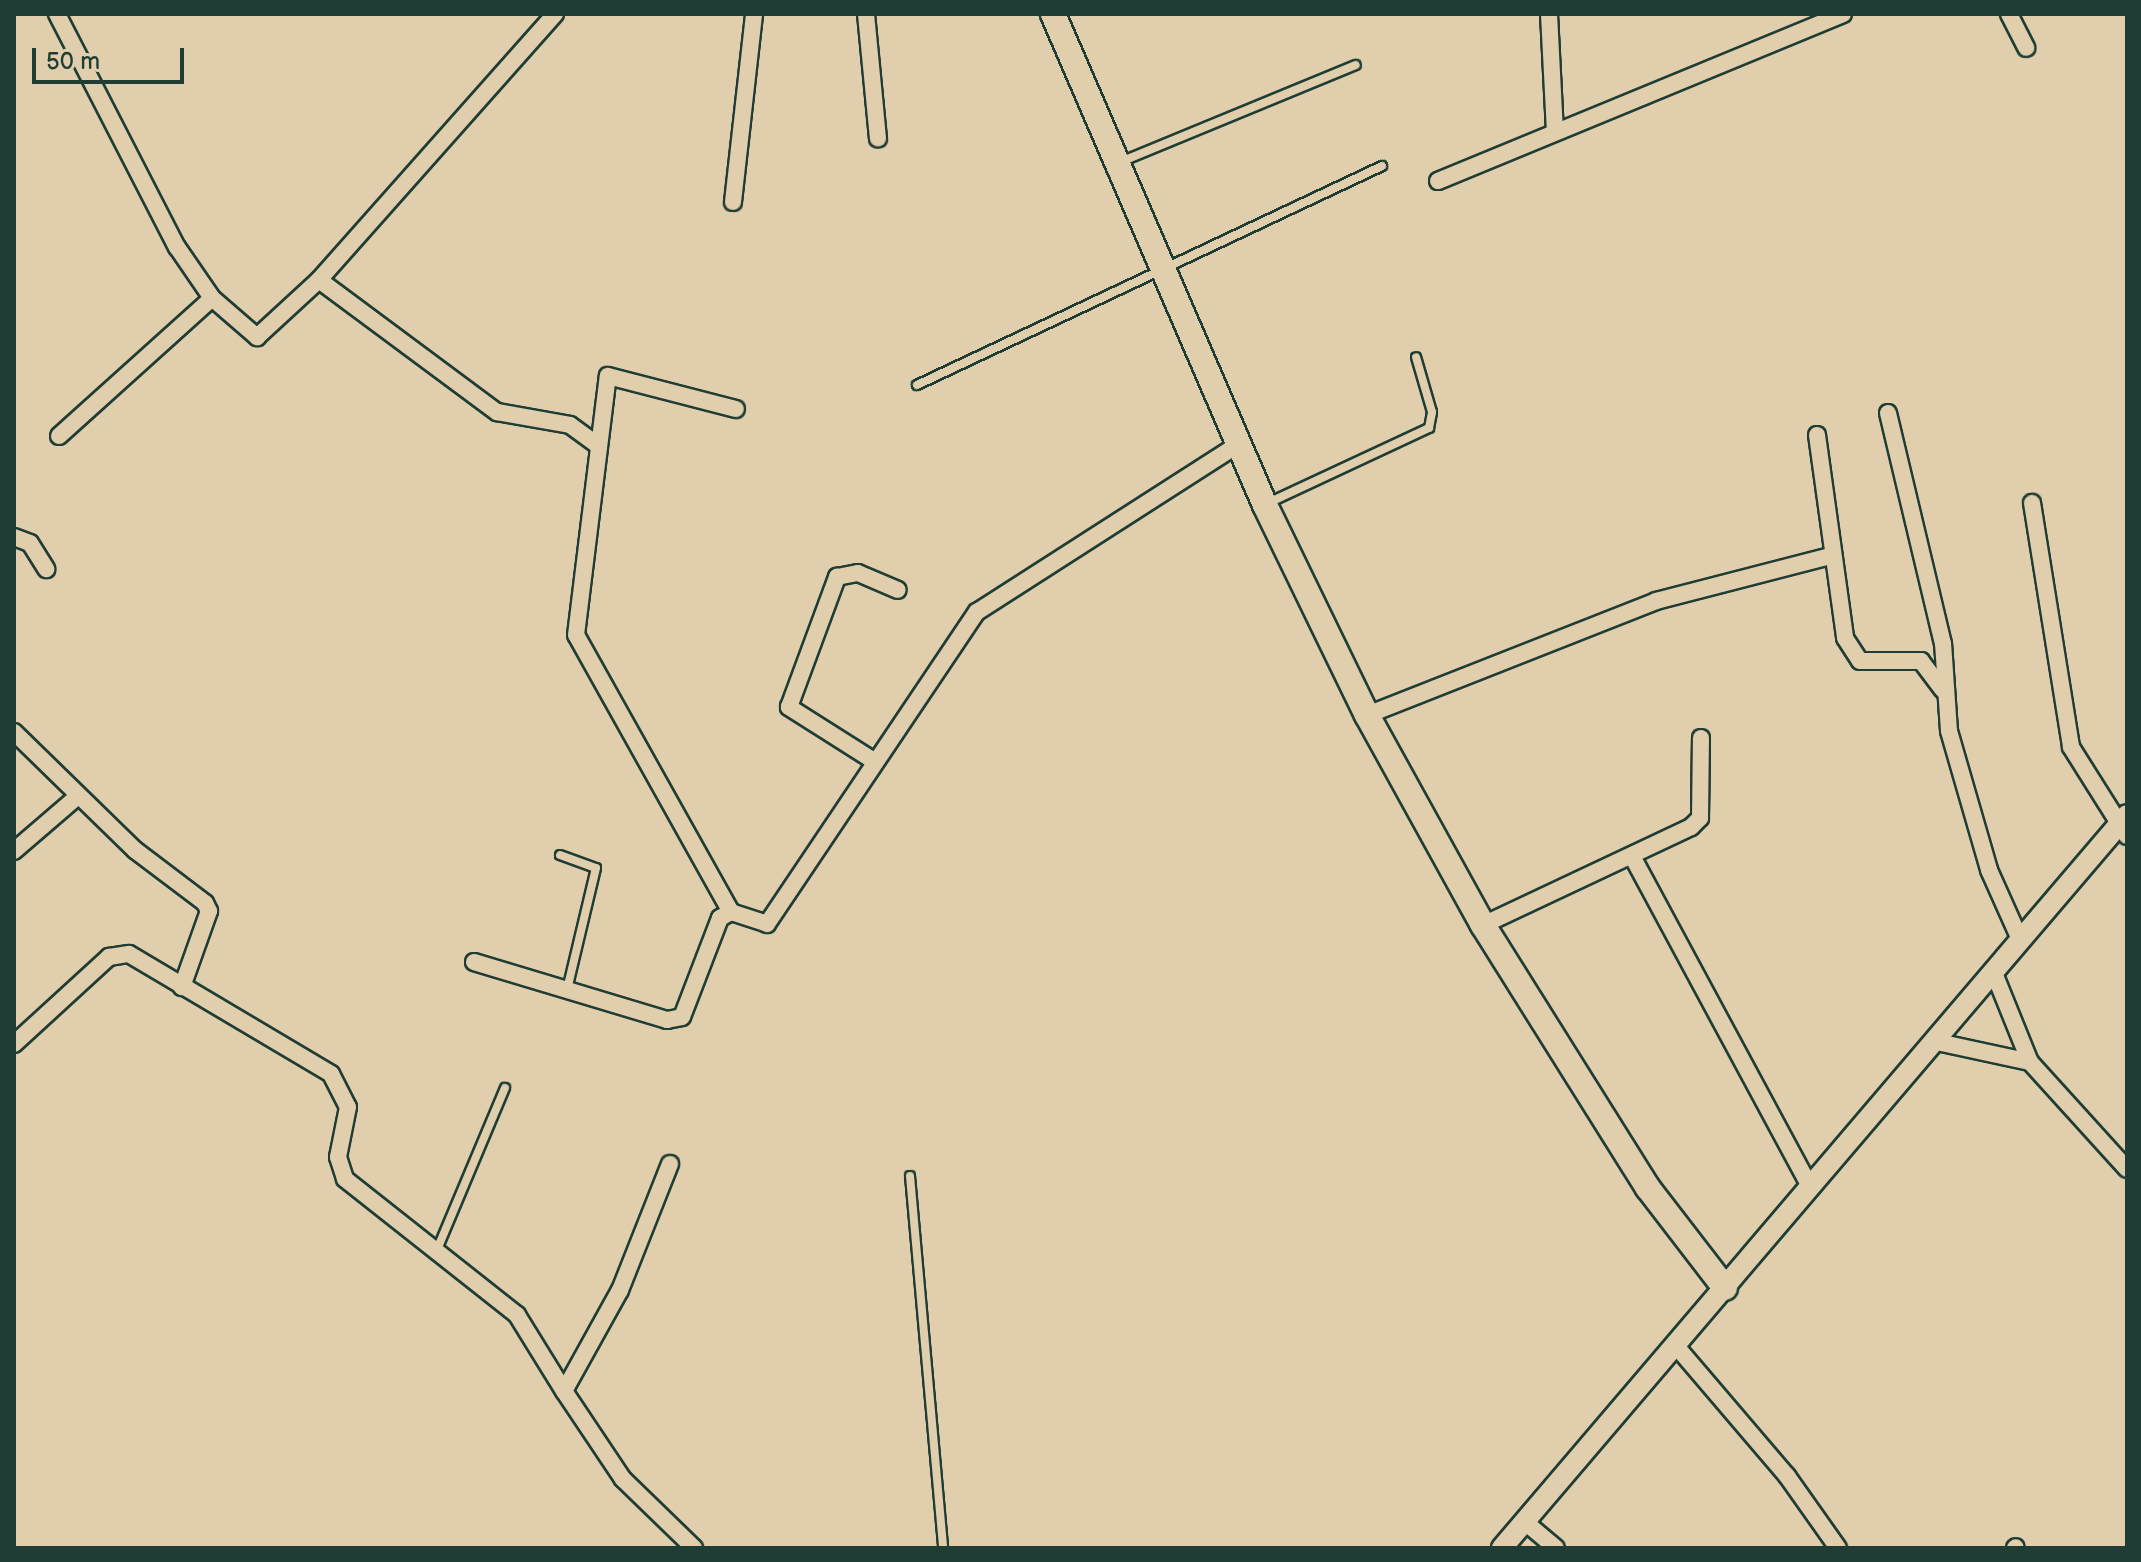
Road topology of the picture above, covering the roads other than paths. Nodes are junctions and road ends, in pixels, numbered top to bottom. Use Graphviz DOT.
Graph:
graph roads {
  1 [pos="57,14"];
  2 [pos="555,14"];
  3 [pos="754,14"];
  4 [pos="866,14"];
  5 [pos="1053,14"];
  6 [pos="1549,14"];
  7 [pos="1843,14"];
  8 [pos="2009,14"];
  9 [pos="1804,22"];
  10 [pos="2026,48"];
  11 [pos="1356,65"];
  12 [pos="1555,132"];
  13 [pos="878,138"];
  14 [pos="1114,164"];
  15 [pos="1382,166"];
  16 [pos="1438,181"];
  17 [pos="733,202"];
  18 [pos="1160,268"];
  19 [pos="319,280"];
  20 [pos="212,298"];
  21 [pos="1416,357"];
  22 [pos="917,385"];
  23 [pos="736,409"];
  24 [pos="1888,413"];
  25 [pos="1817,435"];
  26 [pos="59,436"];
  27 [pos="1239,444"];
  28 [pos="599,446"];
  29 [pos="2032,503"];
  30 [pos="1265,505"];
  31 [pos="14,537"];
  32 [pos="1830,556"];
  33 [pos="46,569"];
  34 [pos="898,590"];
  35 [pos="1944,692"];
  36 [pos="1367,715"];
  37 [pos="14,732"];
  38 [pos="1701,738"];
  39 [pos="874,761"];
  40 [pos="78,796"];
  41 [pos="2124,826"];
  42 [pos="14,851"];
  43 [pos="560,855"];
  44 [pos="1632,856"];
  45 [pos="731,912"];
  46 [pos="1483,925"];
  47 [pos="2019,937"];
  48 [pos="474,962"];
  49 [pos="1994,973"];
  50 [pos="182,987"];
  51 [pos="567,990"];
  52 [pos="1933,1041"];
  53 [pos="14,1044"];
  54 [pos="2030,1062"];
  55 [pos="505,1088"];
  56 [pos="670,1164"];
  57 [pos="2127,1169"];
  58 [pos="910,1176"];
  59 [pos="1810,1186"];
  60 [pos="436,1252"];
  61 [pos="1725,1288"];
  62 [pos="1676,1346"];
  63 [pos="564,1391"];
  64 [pos="1525,1522"];
  65 [pos="694,1548"];
  66 [pos="943,1548"];
  67 [pos="1502,1548"];
  68 [pos="1556,1548"];
  69 [pos="1838,1548"];
  1 -- 20 [label="street"];
  2 -- 19 [label="street"];
  3 -- 17 [label="street"];
  4 -- 13 [label="street"];
  5 -- 14 [label="main road"];
  6 -- 12 [label="street"];
  7 -- 9 [label="street"];
  8 -- 10 [label="street"];
  9 -- 12 [label="street"];
  11 -- 14 [label="lane"];
  12 -- 16 [label="street"];
  14 -- 18 [label="main road"];
  15 -- 18 [label="lane"];
  18 -- 22 [label="lane"];
  18 -- 27 [label="main road"];
  19 -- 20 [label="street"];
  19 -- 28 [label="street"];
  20 -- 26 [label="street"];
  21 -- 30 [label="lane"];
  23 -- 28 [label="street"];
  24 -- 35 [label="street"];
  25 -- 32 [label="street"];
  27 -- 30 [label="main road"];
  27 -- 39 [label="street"];
  28 -- 45 [label="street"];
  29 -- 41 [label="street"];
  30 -- 36 [label="main road"];
  31 -- 33 [label="street"];
  32 -- 35 [label="street"];
  32 -- 36 [label="street"];
  34 -- 39 [label="street"];
  35 -- 47 [label="street"];
  36 -- 46 [label="main road"];
  37 -- 40 [label="street"];
  38 -- 44 [label="street"];
  39 -- 45 [label="street"];
  40 -- 42 [label="street"];
  40 -- 50 [label="street"];
  41 -- 47 [label="street"];
  43 -- 51 [label="lane"];
  44 -- 46 [label="street"];
  44 -- 59 [label="street"];
  45 -- 51 [label="street"];
  46 -- 61 [label="main road"];
  47 -- 49 [label="street"];
  48 -- 51 [label="street"];
  49 -- 52 [label="street"];
  49 -- 54 [label="street"];
  50 -- 53 [label="street"];
  50 -- 60 [label="street"];
  52 -- 54 [label="street"];
  52 -- 59 [label="street"];
  54 -- 57 [label="street"];
  55 -- 60 [label="lane"];
  56 -- 63 [label="street"];
  58 -- 66 [label="lane"];
  59 -- 61 [label="street"];
  60 -- 63 [label="street"];
  61 -- 62 [label="street"];
  62 -- 64 [label="street"];
  62 -- 69 [label="street"];
  63 -- 65 [label="street"];
  64 -- 67 [label="street"];
  64 -- 68 [label="street"];
}
